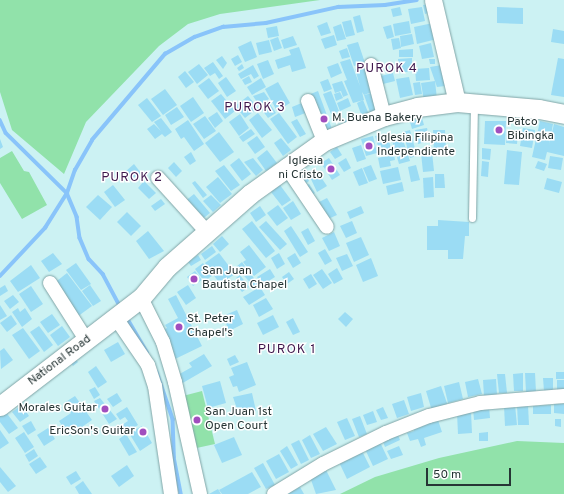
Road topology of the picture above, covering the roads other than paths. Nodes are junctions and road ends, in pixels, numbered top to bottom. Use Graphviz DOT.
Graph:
graph roads {
  1 [pos="435,7"];
  2 [pos="370,65"];
  3 [pos="308,101"];
  4 [pos="475,103"];
  5 [pos="564,114"];
  6 [pos="384,116"];
  7 [pos="324,140"];
  8 [pos="286,166"];
  9 [pos="158,178"];
  10 [pos="472,218"];
  11 [pos="327,227"];
  12 [pos="207,232"];
  13 [pos="50,283"];
  14 [pos="141,298"];
  15 [pos="120,315"];
  16 [pos="87,341"];
  17 [pos="564,396"];
  18 [pos="0,406"];
  19 [pos="171,494"];
  20 [pos="200,494"];
  21 [pos="274,494"];
  1 -- 4 [label="street"];
  2 -- 6 [label="street"];
  3 -- 7 [label="street"];
  4 -- 5 [label="main road, National Road"];
  4 -- 6 [label="main road, National Road"];
  4 -- 10 [label="lane"];
  6 -- 7 [label="main road, National Road"];
  7 -- 8 [label="main road, National Road"];
  8 -- 11 [label="street"];
  8 -- 12 [label="main road, National Road"];
  9 -- 12 [label="street"];
  12 -- 14 [label="main road, National Road"];
  13 -- 16 [label="street"];
  14 -- 15 [label="main road, National Road"];
  14 -- 20 [label="street"];
  15 -- 16 [label="main road, National Road"];
  15 -- 19 [label="street"];
  16 -- 18 [label="main road, National Road"];
  17 -- 21 [label="street"];
}
